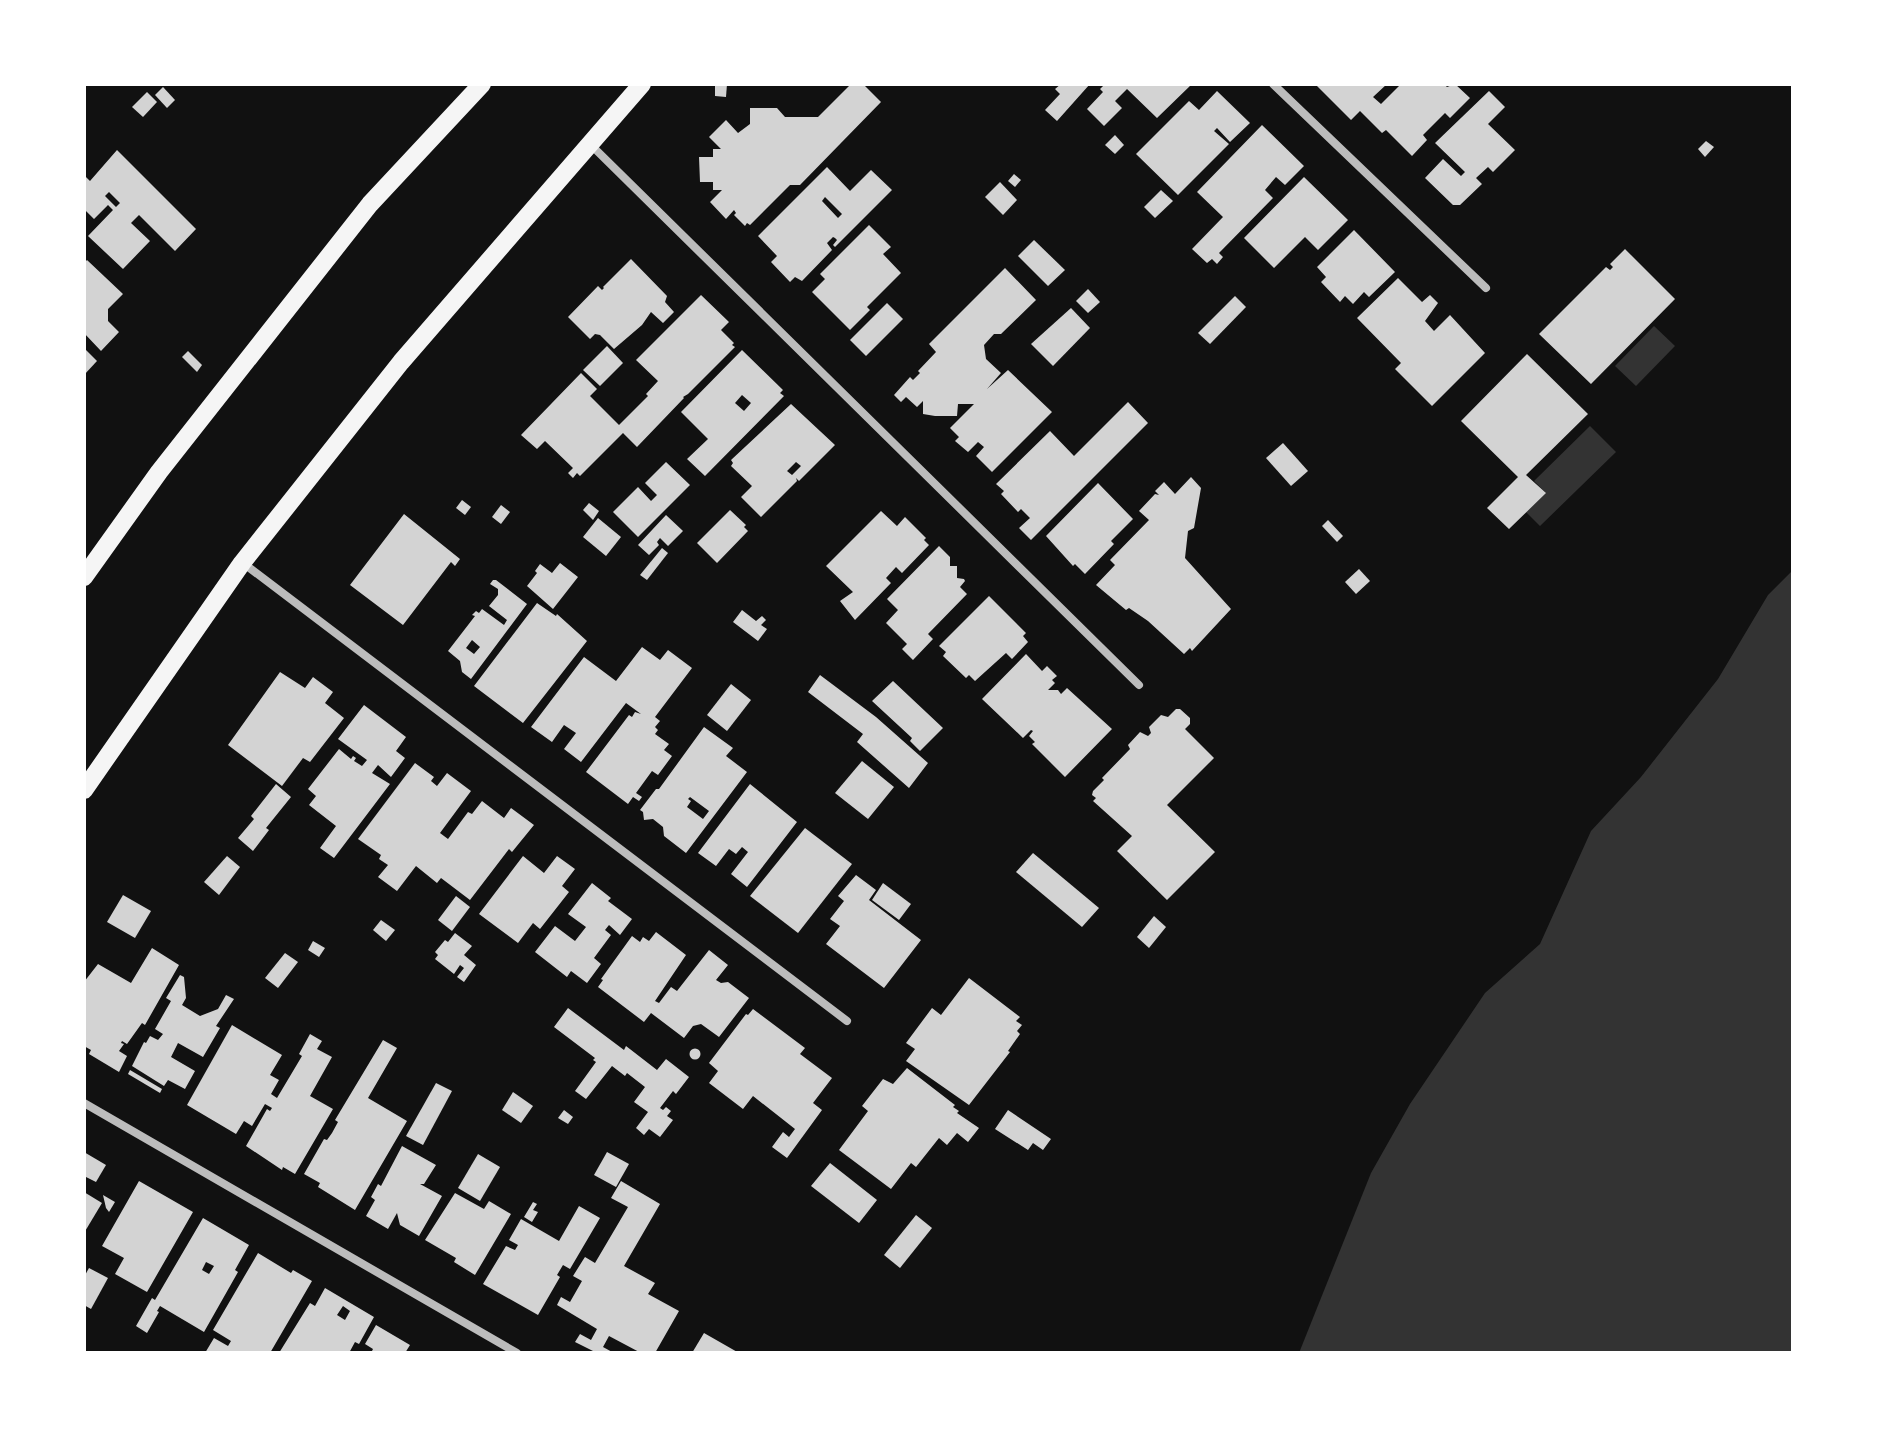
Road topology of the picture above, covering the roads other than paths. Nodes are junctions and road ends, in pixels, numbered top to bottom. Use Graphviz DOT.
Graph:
graph roads {
  1 [pos="482,84"];
  2 [pos="642,84"];
  3 [pos="1273,84"];
  4 [pos="589,143"];
  5 [pos="1486,288"];
  6 [pos="242,563"];
  7 [pos="84,577"];
  8 [pos="1139,685"];
  9 [pos="114,748"];
  10 [pos="84,759"];
  11 [pos="84,790"];
  12 [pos="847,1021"];
  13 [pos="84,1103"];
  14 [pos="517,1353"];
  1 -- 7 [label="main road"];
  2 -- 4 [label="main road"];
  3 -- 5 [label="street"];
  4 -- 6 [label="main road"];
  4 -- 8 [label="street"];
  6 -- 9 [label="main road"];
  6 -- 12 [label="street"];
  9 -- 10 [label="main road"];
  9 -- 11 [label="main road"];
  13 -- 14 [label="street"];
}
